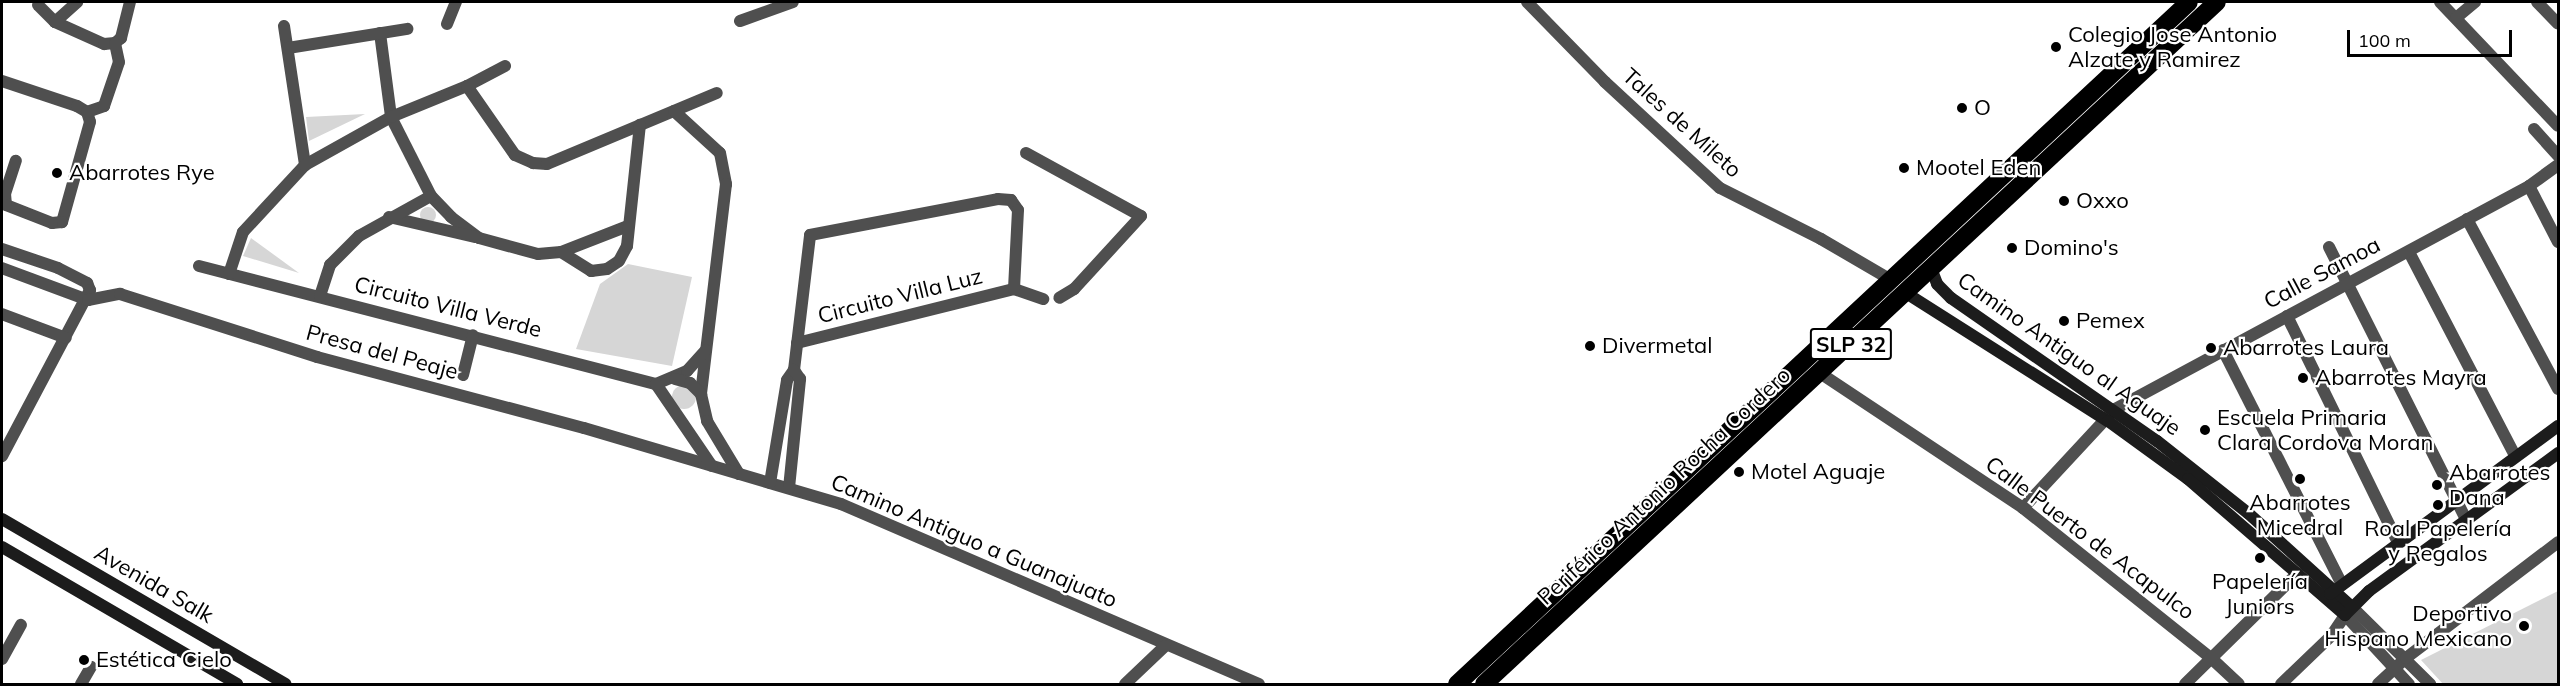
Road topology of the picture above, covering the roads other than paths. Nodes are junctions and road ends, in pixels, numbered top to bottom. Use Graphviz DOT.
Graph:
graph roads {
  1 [pos="77,2"];
  2 [pos="130,2"];
  3 [pos="456,2"];
  4 [pos="793,2"];
  5 [pos="1527,2"];
  6 [pos="2188,2"];
  7 [pos="2223,2"];
  8 [pos="2440,2"];
  9 [pos="2475,2"];
  10 [pos="2537,2"];
  11 [pos="38,5"];
  12 [pos="2211,7"];
  13 [pos="2456,18"];
  14 [pos="740,21"];
  15 [pos="55,22"];
  16 [pos="447,24"];
  17 [pos="2559,24"];
  18 [pos="284,26"];
  19 [pos="407,29"];
  20 [pos="380,33"];
  21 [pos="115,43"];
  22 [pos="288,48"];
  23 [pos="505,66"];
  24 [pos="2,81"];
  25 [pos="467,86"];
  26 [pos="717,93"];
  27 [pos="674,111"];
  28 [pos="87,112"];
  29 [pos="391,117"];
  30 [pos="640,125"];
  31 [pos="2559,126"];
  32 [pos="2534,129"];
  33 [pos="1026,153"];
  34 [pos="2559,156"];
  35 [pos="16,161"];
  36 [pos="305,165"];
  37 [pos="2559,165"];
  38 [pos="2529,186"];
  39 [pos="431,196"];
  40 [pos="389,217"];
  41 [pos="2467,219"];
  42 [pos="628,226"];
  43 [pos="479,238"];
  44 [pos="2559,242"];
  45 [pos="2329,247"];
  46 [pos="2,249"];
  47 [pos="561,252"];
  48 [pos="2409,252"];
  49 [pos="199,266"];
  50 [pos="2,268"];
  51 [pos="1931,268"];
  52 [pos="229,274"];
  53 [pos="2348,284"];
  54 [pos="1899,287"];
  55 [pos="1014,288"];
  56 [pos="320,296"];
  57 [pos="1059,298"];
  58 [pos="1043,299"];
  59 [pos="88,300"];
  60 [pos="2,314"];
  61 [pos="2287,316"];
  62 [pos="473,335"];
  63 [pos="66,338"];
  64 [pos="797,343"];
  65 [pos="706,350"];
  66 [pos="2223,350"];
  67 [pos="794,370"];
  68 [pos="1820,373"];
  69 [pos="463,375"];
  70 [pos="675,379"];
  71 [pos="656,384"];
  72 [pos="2559,389"];
  73 [pos="701,394"];
  74 [pos="2111,415"];
  75 [pos="2559,426"];
  76 [pos="6,437"];
  77 [pos="716,439"];
  78 [pos="700,449"];
  79 [pos="666,453"];
  80 [pos="2559,453"];
  81 [pos="2,456"];
  82 [pos="2515,456"];
  83 [pos="712,466"];
  84 [pos="739,474"];
  85 [pos="770,483"];
  86 [pos="789,488"];
  87 [pos="2455,501"];
  88 [pos="2022,508"];
  89 [pos="2,519"];
  90 [pos="2467,521"];
  91 [pos="2559,542"];
  92 [pos="2398,543"];
  93 [pos="2,547"];
  94 [pos="2298,573"];
  95 [pos="2334,591"];
  96 [pos="2349,611"];
  97 [pos="21,625"];
  98 [pos="1165,646"];
  99 [pos="2211,658"];
  100 [pos="2406,658"];
  101 [pos="2,659"];
  102 [pos="91,667"];
  103 [pos="2395,669"];
  104 [pos="81,684"];
  105 [pos="237,684"];
  106 [pos="286,684"];
  107 [pos="1125,684"];
  108 [pos="1259,684"];
  109 [pos="1457,684"];
  110 [pos="1485,684"];
  111 [pos="2185,684"];
  112 [pos="2240,684"];
  113 [pos="2281,684"];
  114 [pos="2378,684"];
  115 [pos="2409,684"];
  116 [pos="2430,684"];
  1 -- 15 [label="street"];
  2 -- 21 [label="street"];
  3 -- 16 [label="street"];
  4 -- 14 [label="street"];
  5 -- 54 [label="street, Tales de Mileto"];
  6 -- 54 [label="highway, Periférico Antonio Rocha Cordero / SLP 32"];
  7 -- 12 [label="street"];
  8 -- 13 [label="street"];
  9 -- 13 [label="street"];
  10 -- 17 [label="street"];
  11 -- 15 [label="street"];
  12 -- 51 [label="highway, Periférico Antonio Rocha Cordero / SLP 32"];
  13 -- 31 [label="street"];
  15 -- 21 [label="street"];
  18 -- 22 [label="street"];
  19 -- 20 [label="street"];
  20 -- 22 [label="street"];
  20 -- 29 [label="street"];
  21 -- 28 [label="street"];
  22 -- 36 [label="street"];
  23 -- 25 [label="street"];
  24 -- 28 [label="street"];
  25 -- 29 [label="street"];
  25 -- 30 [label="street"];
  26 -- 27 [label="street"];
  27 -- 30 [label="street"];
  27 -- 65 [label="street"];
  28 -- 35 [label="street"];
  29 -- 36 [label="street"];
  29 -- 39 [label="street"];
  30 -- 42 [label="street"];
  32 -- 34 [label="street"];
  33 -- 57 [label="street"];
  36 -- 52 [label="street"];
  37 -- 38 [label="street, Calle Samoa"];
  38 -- 41 [label="street, Calle Samoa"];
  38 -- 44 [label="street"];
  39 -- 40 [label="street"];
  39 -- 43 [label="street"];
  40 -- 43 [label="street"];
  40 -- 56 [label="street"];
  41 -- 48 [label="street, Calle Samoa"];
  41 -- 72 [label="street"];
  42 -- 47 [label="street"];
  42 -- 47 [label="street"];
  43 -- 47 [label="street"];
  45 -- 53 [label="street"];
  46 -- 59 [label="street"];
  48 -- 53 [label="street, Calle Samoa"];
  48 -- 82 [label="street"];
  49 -- 52 [label="street, Circuito Villa Verde"];
  50 -- 59 [label="street"];
  51 -- 54 [label="highway, Periférico Antonio Rocha Cordero / SLP 32"];
  51 -- 74 [label="street, Camino Antiguo al Aguaje"];
  52 -- 56 [label="street, Circuito Villa Verde"];
  53 -- 61 [label="street, Calle Samoa"];
  53 -- 87 [label="street"];
  54 -- 68 [label="highway, Periférico Antonio Rocha Cordero / SLP 32"];
  54 -- 74 [label="street, Camino Antiguo al Aguaje"];
  54 -- 109 [label="highway, Periférico Antonio Rocha Cordero / SLP 32"];
  55 -- 58 [label="street, Circuito Villa Luz"];
  55 -- 64 [label="street, Circuito Villa Luz"];
  55 -- 64 [label="street, Circuito Villa Luz"];
  56 -- 62 [label="street, Circuito Villa Verde"];
  59 -- 63 [label="street"];
  59 -- 79 [label="street, Presa del Peaje"];
  60 -- 63 [label="street"];
  61 -- 66 [label="street, Calle Samoa"];
  61 -- 92 [label="street"];
  62 -- 69 [label="street"];
  62 -- 71 [label="street, Circuito Villa Verde"];
  63 -- 76 [label="street"];
  64 -- 67 [label="street, Circuito Villa Luz"];
  65 -- 70 [label="street, Circuito Villa Verde"];
  65 -- 73 [label="street"];
  66 -- 74 [label="street, Calle Samoa"];
  66 -- 95 [label="street"];
  67 -- 85 [label="street, Circuito Villa Luz"];
  67 -- 86 [label="street, Circuito Villa Luz"];
  68 -- 88 [label="street, Calle Puerto de Acapulco"];
  68 -- 110 [label="highway, Periférico Antonio Rocha Cordero / SLP 32"];
  70 -- 71 [label="street, Circuito Villa Verde"];
  70 -- 73 [label="street"];
  71 -- 78 [label="street"];
  73 -- 77 [label="street"];
  74 -- 88 [label="street, Calle Samoa"];
  74 -- 94 [label="street, Camino Antiguo al Aguaje"];
  74 -- 95 [label="street, Camino Antiguo al Aguaje"];
  75 -- 82 [label="street"];
  76 -- 81 [label="street"];
  77 -- 78 [label="street"];
  77 -- 84 [label="street"];
  78 -- 83 [label="street"];
  79 -- 83 [label="street, Camino Antiguo a Guanajuato"];
  80 -- 90 [label="street"];
  82 -- 87 [label="street"];
  83 -- 84 [label="street, Camino Antiguo a Guanajuato"];
  84 -- 85 [label="street, Camino Antiguo a Guanajuato"];
  85 -- 86 [label="street, Camino Antiguo a Guanajuato"];
  86 -- 98 [label="street, Camino Antiguo a Guanajuato"];
  87 -- 90 [label="street"];
  87 -- 92 [label="street"];
  88 -- 99 [label="street, Calle Puerto de Acapulco"];
  89 -- 106 [label="street, Avenida Salk"];
  90 -- 96 [label="street"];
  91 -- 100 [label="street"];
  92 -- 95 [label="street"];
  93 -- 105 [label="street, Avenida Salk"];
  94 -- 95 [label="street, Camino Antiguo al Aguaje"];
  94 -- 99 [label="street"];
  95 -- 96 [label="street, Camino Antiguo al Aguaje"];
  96 -- 100 [label="street, Camino Antiguo al Aguaje"];
  96 -- 103 [label="street, Camino Antiguo al Aguaje"];
  96 -- 113 [label="street"];
  97 -- 101 [label="street"];
  98 -- 107 [label="street"];
  98 -- 108 [label="street, Camino Antiguo a Guanajuato"];
  99 -- 111 [label="street"];
  99 -- 112 [label="street, Calle Puerto de Acapulco"];
  100 -- 103 [label="street"];
  100 -- 116 [label="street, Camino Antiguo al Aguaje"];
  102 -- 104 [label="street"];
  103 -- 114 [label="street"];
  103 -- 115 [label="street, Camino Antiguo al Aguaje"];
}
